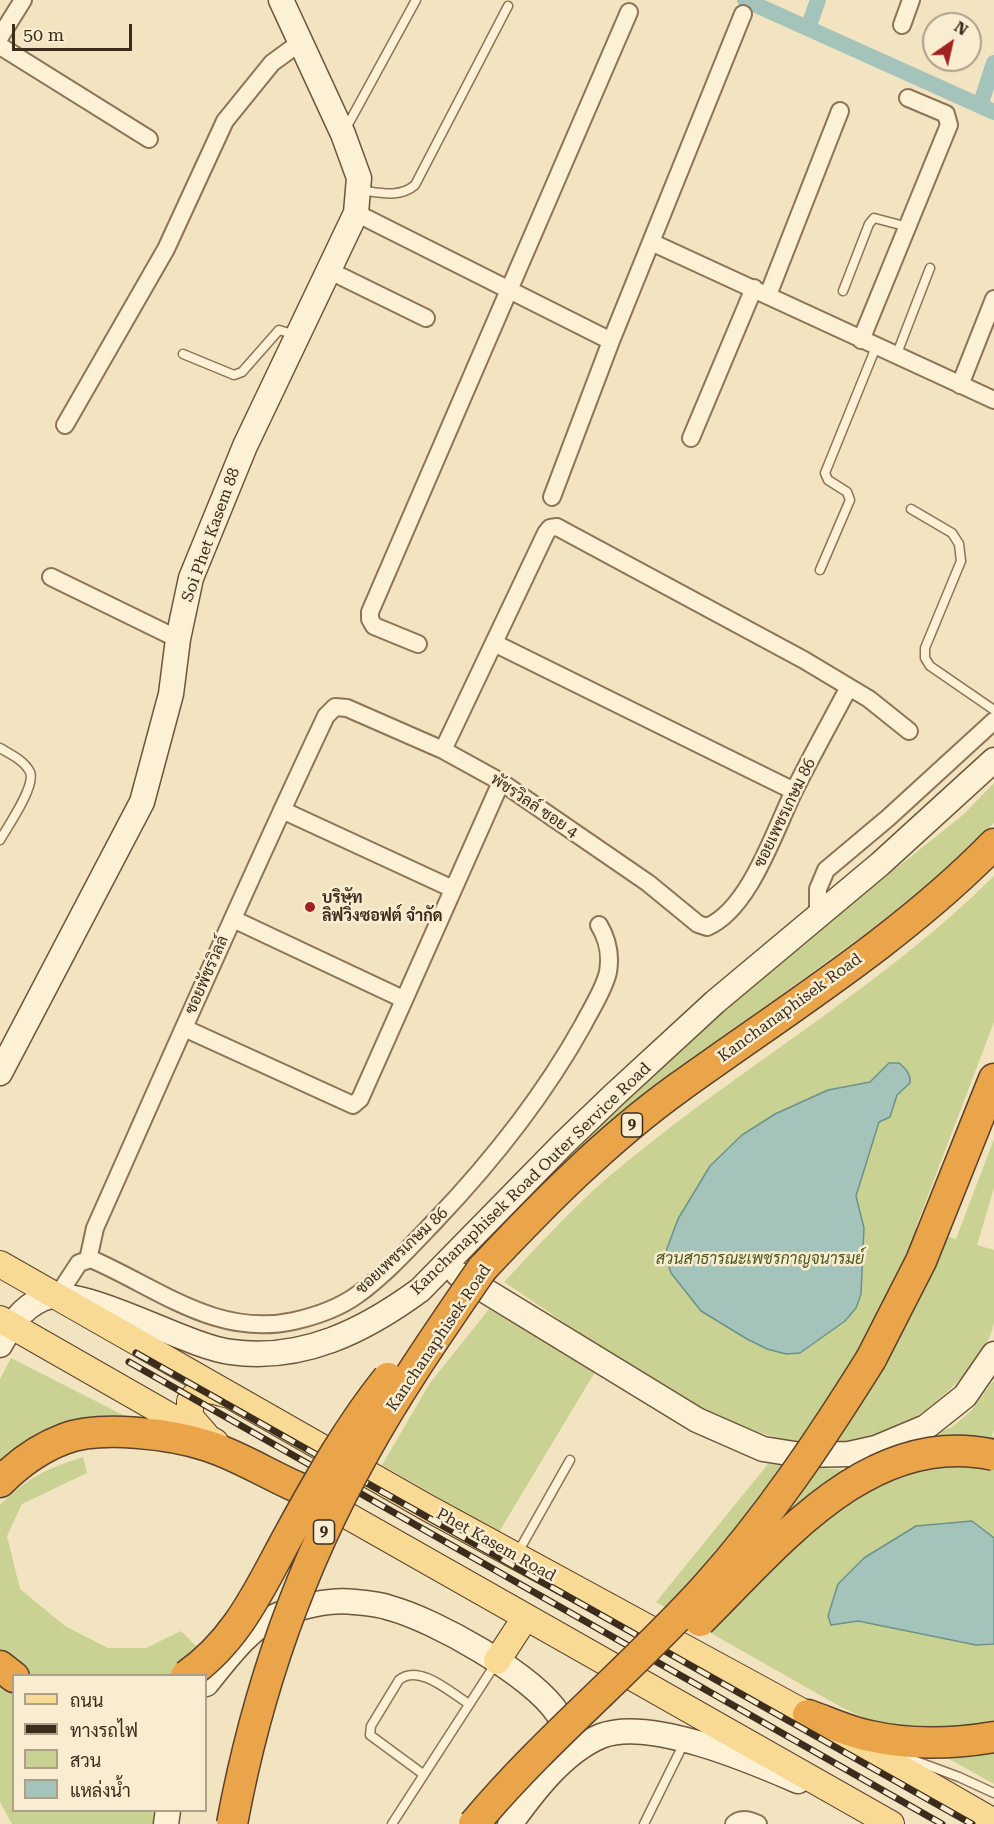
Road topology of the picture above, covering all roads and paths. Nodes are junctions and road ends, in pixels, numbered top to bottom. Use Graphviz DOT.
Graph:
graph roads {
  1 [pos="23,0"];
  2 [pos="280,0"];
  3 [pos="416,0"];
  4 [pos="911,0"];
  5 [pos="508,6"];
  6 [pos="630,12"];
  7 [pos="742,14"];
  8 [pos="902,25"];
  9 [pos="0,37"];
  10 [pos="302,41"];
  11 [pos="0,46"];
  12 [pos="908,98"];
  13 [pos="840,111"];
  14 [pos="343,134"];
  15 [pos="149,139"];
  16 [pos="357,202"];
  17 [pos="908,227"];
  18 [pos="651,242"];
  19 [pos="930,268"];
  20 [pos="328,270"];
  21 [pos="507,290"];
  22 [pos="761,291"];
  23 [pos="843,291"];
  24 [pos="994,299"];
  25 [pos="426,318"];
  26 [pos="297,335"];
  27 [pos="611,341"];
  28 [pos="868,344"];
  29 [pos="183,354"];
  30 [pos="896,356"];
  31 [pos="960,385"];
  32 [pos="994,400"];
  33 [pos="65,425"];
  34 [pos="691,438"];
  35 [pos="552,497"];
  36 [pos="911,509"];
  37 [pos="820,570"];
  38 [pos="51,577"];
  39 [pos="178,639"];
  40 [pos="494,643"];
  41 [pos="418,644"];
  42 [pos="849,687"];
  43 [pos="347,708"];
  44 [pos="994,710"];
  45 [pos="994,721"];
  46 [pos="909,731"];
  47 [pos="0,748"];
  48 [pos="443,750"];
  49 [pos="994,760"];
  50 [pos="501,782"];
  51 [pos="794,791"];
  52 [pos="282,810"];
  53 [pos="888,818"];
  54 [pos="909,838"];
  55 [pos="0,840"];
  56 [pos="994,844"];
  57 [pos="453,889"];
  58 [pos="818,915"];
  59 [pos="232,919"];
  60 [pos="599,925"];
  61 [pos="707,927"];
  62 [pos="403,999"];
  63 [pos="184,1028"];
  64 [pos="0,1073"];
  65 [pos="994,1079"];
  66 [pos="88,1260"];
  67 [pos="0,1264"];
  68 [pos="445,1266"];
  69 [pos="482,1269"];
  70 [pos="58,1295"];
  71 [pos="4,1330"];
  72 [pos="994,1354"];
  73 [pos="232,1396"];
  74 [pos="209,1439"];
  75 [pos="994,1455"];
  76 [pos="570,1460"];
  77 [pos="0,1482"];
  78 [pos="299,1488"];
  79 [pos="516,1556"];
  80 [pos="525,1618"];
  81 [pos="497,1662"];
  82 [pos="0,1666"];
  83 [pos="189,1674"];
  84 [pos="12,1675"];
  85 [pos="207,1683"];
  86 [pos="469,1704"];
  87 [pos="808,1715"];
  88 [pos="574,1719"];
  89 [pos="994,1737"];
  90 [pos="685,1740"];
  91 [pos="859,1744"];
  92 [pos="571,1753"];
  93 [pos="423,1774"];
  94 [pos="994,1793"];
  95 [pos="858,1806"];
  96 [pos="754,1822"];
  97 [pos="994,1822"];
  98 [pos="232,1824"];
  99 [pos="392,1824"];
  100 [pos="474,1824"];
  101 [pos="510,1824"];
  102 [pos="644,1824"];
  103 [pos="734,1824"];
  104 [pos="891,1824"];
  1 -- 9 [label="street"];
  2 -- 10 [label="main road"];
  3 -- 14 [label="lane"];
  4 -- 8 [label="street"];
  5 -- 16 [label="lane"];
  6 -- 21 [label="street"];
  7 -- 18 [label="street"];
  10 -- 14 [label="main road"];
  10 -- 33 [label="street"];
  11 -- 15 [label="street"];
  12 -- 17 [label="street"];
  13 -- 22 [label="street"];
  14 -- 16 [label="main road"];
  16 -- 20 [label="main road, Soi Phet Kasem 88"];
  16 -- 21 [label="street"];
  17 -- 23 [label="lane"];
  17 -- 28 [label="street"];
  18 -- 22 [label="street"];
  18 -- 27 [label="street"];
  19 -- 30 [label="lane"];
  20 -- 25 [label="street"];
  20 -- 26 [label="main road, Soi Phet Kasem 88"];
  21 -- 27 [label="street"];
  21 -- 41 [label="street"];
  22 -- 28 [label="street"];
  22 -- 34 [label="street"];
  24 -- 31 [label="street"];
  26 -- 29 [label="lane"];
  26 -- 39 [label="main road, Soi Phet Kasem 88"];
  27 -- 35 [label="street"];
  28 -- 30 [label="street"];
  28 -- 37 [label="lane"];
  30 -- 31 [label="street"];
  31 -- 32 [label="street"];
  36 -- 44 [label="lane"];
  38 -- 39 [label="street"];
  39 -- 64 [label="main road, Soi Phet Kasem 88"];
  40 -- 42 [label="street"];
  40 -- 48 [label="street"];
  40 -- 51 [label="street"];
  42 -- 46 [label="street"];
  42 -- 51 [label="street, ซอยเพชรเกษม 86"];
  43 -- 48 [label="street, พัชรวิลล์ ซอย 4"];
  43 -- 52 [label="street, ซอยพัชรวิลล์"];
  45 -- 53 [label="street"];
  47 -- 55 [label="lane"];
  48 -- 50 [label="street, พัชรวิลล์ ซอย 4"];
  49 -- 54 [label="main road, Kanchanaphisek Road Outer Service Road"];
  50 -- 57 [label="street"];
  50 -- 61 [label="street, พัชรวิลล์ ซอย 4"];
  51 -- 61 [label="street, ซอยเพชรเกษม 86"];
  52 -- 57 [label="street"];
  52 -- 59 [label="street, ซอยพัชรวิลล์"];
  53 -- 54 [label="street"];
  53 -- 58 [label="street"];
  54 -- 58 [label="main road, Kanchanaphisek Road Outer Service Road"];
  56 -- 69 [label="highway, Kanchanaphisek Road / 9"];
  57 -- 62 [label="street"];
  58 -- 68 [label="main road, Kanchanaphisek Road Outer Service Road"];
  59 -- 62 [label="street"];
  59 -- 63 [label="street, ซอยพัชรวิลล์"];
  60 -- 66 [label="street, ซอยเพชรเกษม 86"];
  62 -- 63 [label="street"];
  63 -- 66 [label="street, ซอยพัชรวิลล์"];
  65 -- 88 [label="highway, bridge"];
  66 -- 70 [label="street"];
  67 -- 70 [label="main road, Phet Kasem Road"];
  68 -- 70 [label="main road, Kanchanaphisek Road Outer Service Road"];
  68 -- 72 [label="main road"];
  69 -- 83 [label="highway, bridge"];
  69 -- 98 [label="highway, Kanchanaphisek Road / 9, bridge"];
  70 -- 71 [label="main road"];
  70 -- 73 [label="main road, Phet Kasem Road"];
  71 -- 74 [label="main road"];
  73 -- 74 [label="main road"];
  73 -- 79 [label="main road, Phet Kasem Road"];
  74 -- 78 [label="main road"];
  75 -- 88 [label="highway, bridge"];
  76 -- 79 [label="lane"];
  77 -- 78 [label="highway"];
  78 -- 80 [label="main road"];
  79 -- 87 [label="main road, Phet Kasem Road"];
  80 -- 81 [label="main road"];
  80 -- 95 [label="main road"];
  81 -- 85 [label="main road"];
  81 -- 86 [label="lane"];
  81 -- 92 [label="main road"];
  82 -- 84 [label="highway"];
  86 -- 93 [label="lane"];
  86 -- 93 [label="lane"];
  87 -- 89 [label="highway"];
  87 -- 91 [label="main road, Phet Kasem Road"];
  88 -- 100 [label="highway, bridge"];
  90 -- 92 [label="main road"];
  90 -- 95 [label="main road"];
  90 -- 102 [label="lane"];
  91 -- 94 [label="lane"];
  91 -- 97 [label="main road, Phet Kasem Road"];
  92 -- 101 [label="main road"];
  93 -- 99 [label="lane"];
  95 -- 104 [label="main road"];
  96 -- 103 [label="street"];
}
